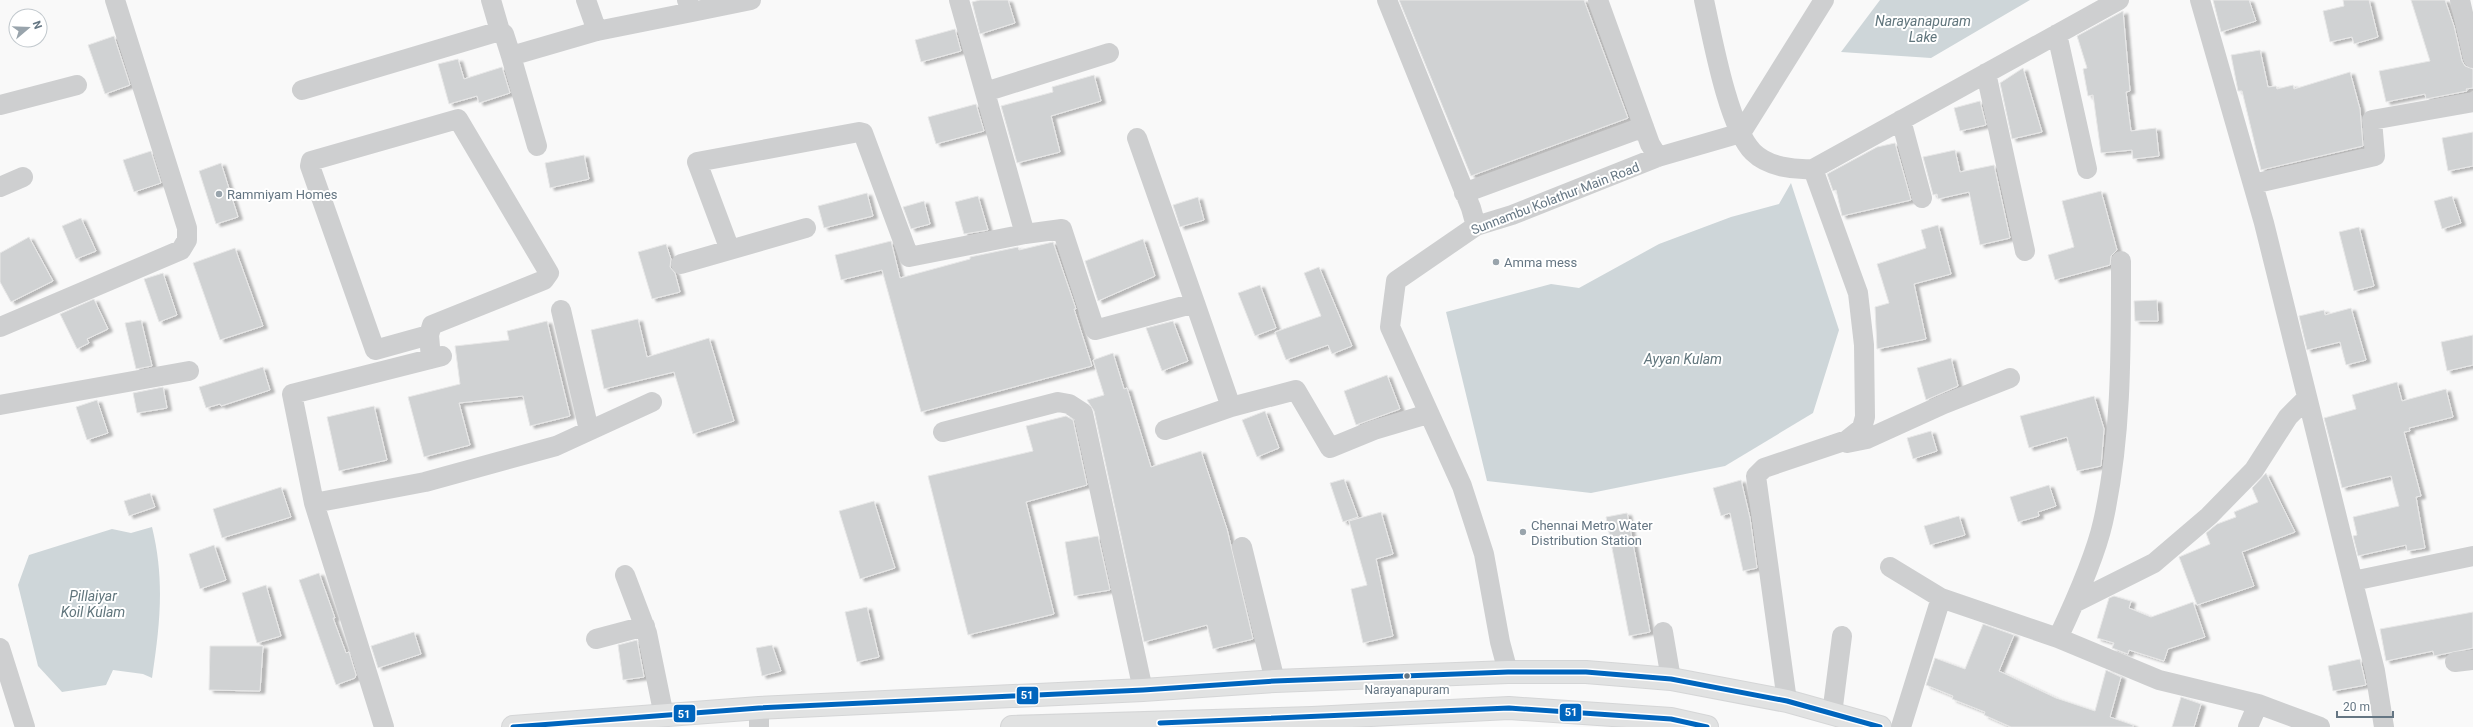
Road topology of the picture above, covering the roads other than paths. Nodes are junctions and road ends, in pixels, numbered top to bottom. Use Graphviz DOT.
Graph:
graph roads {
  1 [pos="114,0"];
  2 [pos="491,0"];
  3 [pos="586,0"];
  4 [pos="751,0"];
  5 [pos="959,0"];
  6 [pos="1387,0"];
  7 [pos="1598,0"];
  8 [pos="1704,0"];
  9 [pos="1824,0"];
  10 [pos="2119,0"];
  11 [pos="2200,0"];
  12 [pos="2460,0"];
  13 [pos="690,6"];
  14 [pos="598,31"];
  15 [pos="500,32"];
  16 [pos="2057,34"];
  17 [pos="1109,53"];
  18 [pos="510,56"];
  19 [pos="2473,58"];
  20 [pos="1986,73"];
  21 [pos="77,85"];
  22 [pos="302,90"];
  23 [pos="985,92"];
  24 [pos="2473,102"];
  25 [pos="0,105"];
  26 [pos="1901,120"];
  27 [pos="1644,127"];
  28 [pos="1741,133"];
  29 [pos="1137,138"];
  30 [pos="537,146"];
  31 [pos="1658,157"];
  32 [pos="1813,169"];
  33 [pos="2087,169"];
  34 [pos="23,177"];
  35 [pos="2253,184"];
  36 [pos="0,187"];
  37 [pos="1464,193"];
  38 [pos="1922,198"];
  39 [pos="1476,226"];
  40 [pos="806,228"];
  41 [pos="1025,234"];
  42 [pos="730,250"];
  43 [pos="2025,251"];
  44 [pos="2121,262"];
  45 [pos="681,264"];
  46 [pos="1195,303"];
  47 [pos="561,310"];
  48 [pos="0,327"];
  49 [pos="429,335"];
  50 [pos="396,344"];
  51 [pos="400,366"];
  52 [pos="189,371"];
  53 [pos="2010,378"];
  54 [pos="2307,398"];
  55 [pos="652,402"];
  56 [pos="0,405"];
  57 [pos="1231,407"];
  58 [pos="1428,414"];
  59 [pos="589,430"];
  60 [pos="1165,430"];
  61 [pos="943,432"];
  62 [pos="1839,443"];
  63 [pos="314,503"];
  64 [pos="1242,547"];
  65 [pos="2473,556"];
  66 [pos="1890,567"];
  67 [pos="625,575"];
  68 [pos="2353,581"];
  69 [pos="1941,598"];
  70 [pos="2074,603"];
  71 [pos="644,626"];
  72 [pos="1663,632"];
  73 [pos="1842,636"];
  74 [pos="2058,638"];
  75 [pos="596,639"];
  76 [pos="0,648"];
  77 [pos="1508,672"];
  78 [pos="1671,679"];
  79 [pos="1275,682"];
  80 [pos="1143,690"];
  81 [pos="1787,701"];
  82 [pos="2258,704"];
  83 [pos="1832,714"];
  84 [pos="664,716"];
  85 [pos="759,718"];
  86 [pos="1311,723"];
  87 [pos="25,727"];
  88 [pos="384,727"];
  89 [pos="513,727"];
  90 [pos="1012,727"];
  91 [pos="1707,727"];
  92 [pos="1880,727"];
  93 [pos="1901,727"];
  94 [pos="2248,727"];
  95 [pos="2320,727"];
  96 [pos="2384,727"];
  1 -- 48 [label="street"];
  2 -- 15 [label="street"];
  3 -- 14 [label="street"];
  4 -- 13 [label="street"];
  5 -- 23 [label="street"];
  6 -- 37 [label="street"];
  7 -- 27 [label="street"];
  8 -- 28 [label="street"];
  9 -- 28 [label="street"];
  10 -- 16 [label="street"];
  11 -- 35 [label="street"];
  12 -- 19 [label="street"];
  13 -- 14 [label="street"];
  14 -- 18 [label="street"];
  15 -- 18 [label="street"];
  15 -- 22 [label="street"];
  16 -- 20 [label="street"];
  16 -- 33 [label="street"];
  17 -- 23 [label="street"];
  18 -- 30 [label="street"];
  20 -- 26 [label="street"];
  20 -- 43 [label="street"];
  21 -- 25 [label="street"];
  23 -- 41 [label="street"];
  24 -- 35 [label="street"];
  26 -- 32 [label="street"];
  26 -- 38 [label="street"];
  27 -- 31 [label="street"];
  27 -- 37 [label="street"];
  28 -- 31 [label="street, Sunnambu Kolathur Main Road"];
  28 -- 32 [label="street"];
  29 -- 46 [label="street"];
  31 -- 39 [label="street, Sunnambu Kolathur Main Road"];
  32 -- 62 [label="street"];
  34 -- 36 [label="street"];
  35 -- 54 [label="street"];
  37 -- 39 [label="street"];
  39 -- 58 [label="street, Sunnambu Kolathur Main Road"];
  40 -- 42 [label="street"];
  41 -- 42 [label="street"];
  41 -- 46 [label="street"];
  42 -- 45 [label="street"];
  44 -- 70 [label="street"];
  46 -- 57 [label="street"];
  47 -- 59 [label="street"];
  49 -- 50 [label="street"];
  49 -- 50 [label="street"];
  49 -- 51 [label="street"];
  50 -- 51 [label="street"];
  51 -- 63 [label="street"];
  52 -- 56 [label="street"];
  53 -- 62 [label="street"];
  54 -- 68 [label="street"];
  54 -- 70 [label="street"];
  55 -- 59 [label="street"];
  57 -- 58 [label="street"];
  57 -- 60 [label="street"];
  58 -- 77 [label="street, Sunnambu Kolathur Main Road"];
  59 -- 63 [label="street"];
  61 -- 80 [label="street"];
  62 -- 81 [label="street"];
  63 -- 88 [label="street"];
  64 -- 79 [label="street"];
  65 -- 68 [label="street"];
  66 -- 69 [label="street"];
  67 -- 71 [label="street"];
  68 -- 96 [label="street"];
  69 -- 74 [label="street"];
  69 -- 93 [label="street"];
  70 -- 74 [label="street"];
  71 -- 75 [label="street"];
  71 -- 84 [label="street"];
  72 -- 78 [label="street"];
  73 -- 83 [label="street"];
  74 -- 82 [label="street"];
  76 -- 87 [label="street"];
  77 -- 78 [label="main road"];
  77 -- 79 [label="main road"];
  78 -- 81 [label="main road"];
  79 -- 80 [label="main road"];
  80 -- 85 [label="main road"];
  81 -- 83 [label="main road"];
  82 -- 94 [label="street"];
  82 -- 95 [label="street"];
  83 -- 92 [label="main road"];
  84 -- 85 [label="main road"];
  84 -- 89 [label="main road"];
  86 -- 90 [label="main road"];
  86 -- 91 [label="main road"];
}
